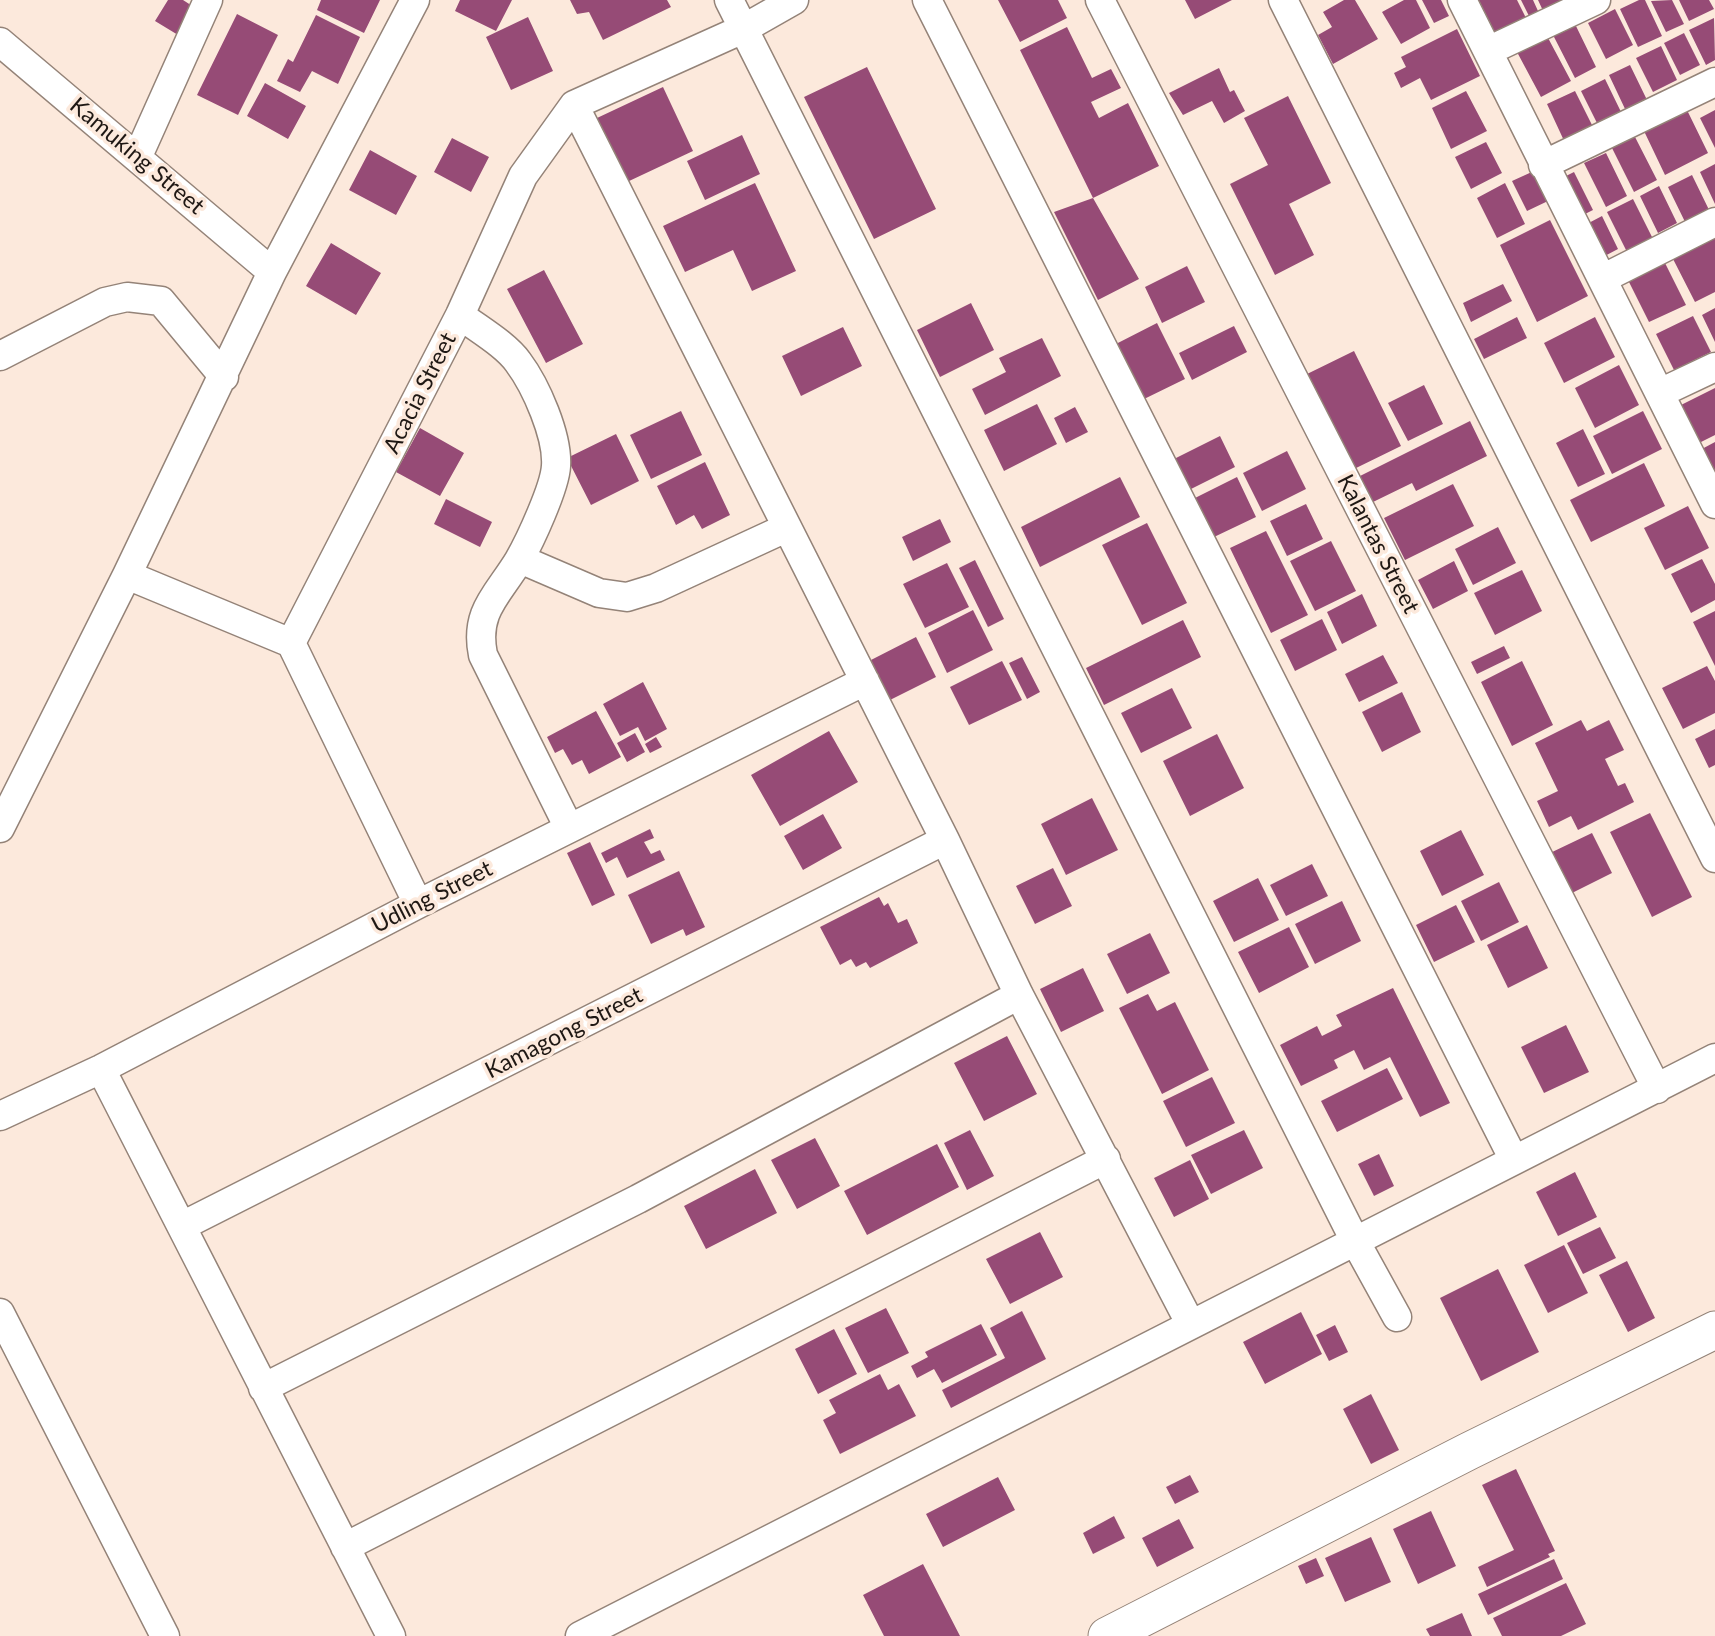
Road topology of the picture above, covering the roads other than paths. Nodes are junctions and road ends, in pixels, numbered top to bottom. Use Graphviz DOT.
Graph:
graph roads {
  1 [pos="208,0"];
  2 [pos="415,0"];
  3 [pos="729,0"];
  4 [pos="794,0"];
  5 [pos="927,0"];
  6 [pos="1100,0"];
  7 [pos="1283,0"];
  8 [pos="1462,0"];
  9 [pos="1596,0"];
  10 [pos="743,29"];
  11 [pos="0,42"];
  12 [pos="1488,51"];
  13 [pos="1715,82"];
  14 [pos="574,105"];
  15 [pos="138,156"];
  16 [pos="1543,165"];
  17 [pos="1715,222"];
  18 [pos="272,272"];
  19 [pos="1602,279"];
  20 [pos="460,315"];
  21 [pos="0,356"];
  22 [pos="1715,366"];
  23 [pos="224,377"];
  24 [pos="1660,393"];
  25 [pos="1715,504"];
  26 [pos="786,528"];
  27 [pos="520,559"];
  28 [pos="127,575"];
  29 [pos="291,643"];
  30 [pos="865,681"];
  31 [pos="0,828"];
  32 [pos="569,828"];
  33 [pos="946,840"];
  34 [pos="1715,858"];
  35 [pos="418,904"];
  36 [pos="1019,995"];
  37 [pos="1715,1058"];
  38 [pos="101,1069"];
  39 [pos="1657,1089"];
  40 [pos="0,1116"];
  41 [pos="1106,1159"];
  42 [pos="1514,1160"];
  43 [pos="182,1226"];
  44 [pos="1354,1239"];
  45 [pos="0,1313"];
  46 [pos="1397,1317"];
  47 [pos="1190,1324"];
  48 [pos="1715,1330"];
  49 [pos="263,1388"];
  50 [pos="345,1547"];
  51 [pos="165,1636"];
  52 [pos="391,1636"];
  53 [pos="580,1636"];
  54 [pos="1107,1636"];
  1 -- 15 [label="street"];
  2 -- 18 [label="street"];
  3 -- 10 [label="street"];
  4 -- 10 [label="street"];
  5 -- 42 [label="street"];
  6 -- 39 [label="street, Kalantas Street"];
  7 -- 34 [label="street"];
  8 -- 12 [label="street"];
  9 -- 12 [label="street"];
  10 -- 14 [label="street"];
  10 -- 44 [label="street"];
  11 -- 15 [label="street, Kamuking Street"];
  12 -- 16 [label="street"];
  13 -- 16 [label="street"];
  14 -- 20 [label="street, Acacia Street"];
  14 -- 26 [label="street"];
  15 -- 18 [label="street, Kamuking Street"];
  16 -- 19 [label="street"];
  17 -- 19 [label="street"];
  18 -- 23 [label="street"];
  19 -- 24 [label="street"];
  20 -- 27 [label="street"];
  20 -- 29 [label="street, Acacia Street"];
  21 -- 23 [label="street"];
  22 -- 24 [label="street"];
  23 -- 28 [label="street"];
  24 -- 25 [label="street"];
  26 -- 27 [label="street"];
  26 -- 30 [label="street"];
  27 -- 32 [label="street"];
  28 -- 29 [label="street"];
  28 -- 31 [label="street"];
  29 -- 35 [label="street"];
  30 -- 32 [label="street, Udling Street"];
  30 -- 33 [label="street"];
  32 -- 35 [label="street, Udling Street"];
  33 -- 36 [label="street"];
  33 -- 43 [label="street, Kamagong Street"];
  35 -- 38 [label="street, Udling Street"];
  36 -- 41 [label="street"];
  36 -- 49 [label="street"];
  37 -- 39 [label="street"];
  38 -- 40 [label="street, Udling Street"];
  38 -- 43 [label="street"];
  39 -- 42 [label="street"];
  41 -- 47 [label="street"];
  41 -- 50 [label="street"];
  42 -- 44 [label="street"];
  43 -- 49 [label="street"];
  44 -- 46 [label="street"];
  44 -- 47 [label="street"];
  45 -- 51 [label="street"];
  47 -- 53 [label="street"];
  48 -- 54 [label="street"];
  49 -- 50 [label="street"];
  50 -- 52 [label="street"];
}
